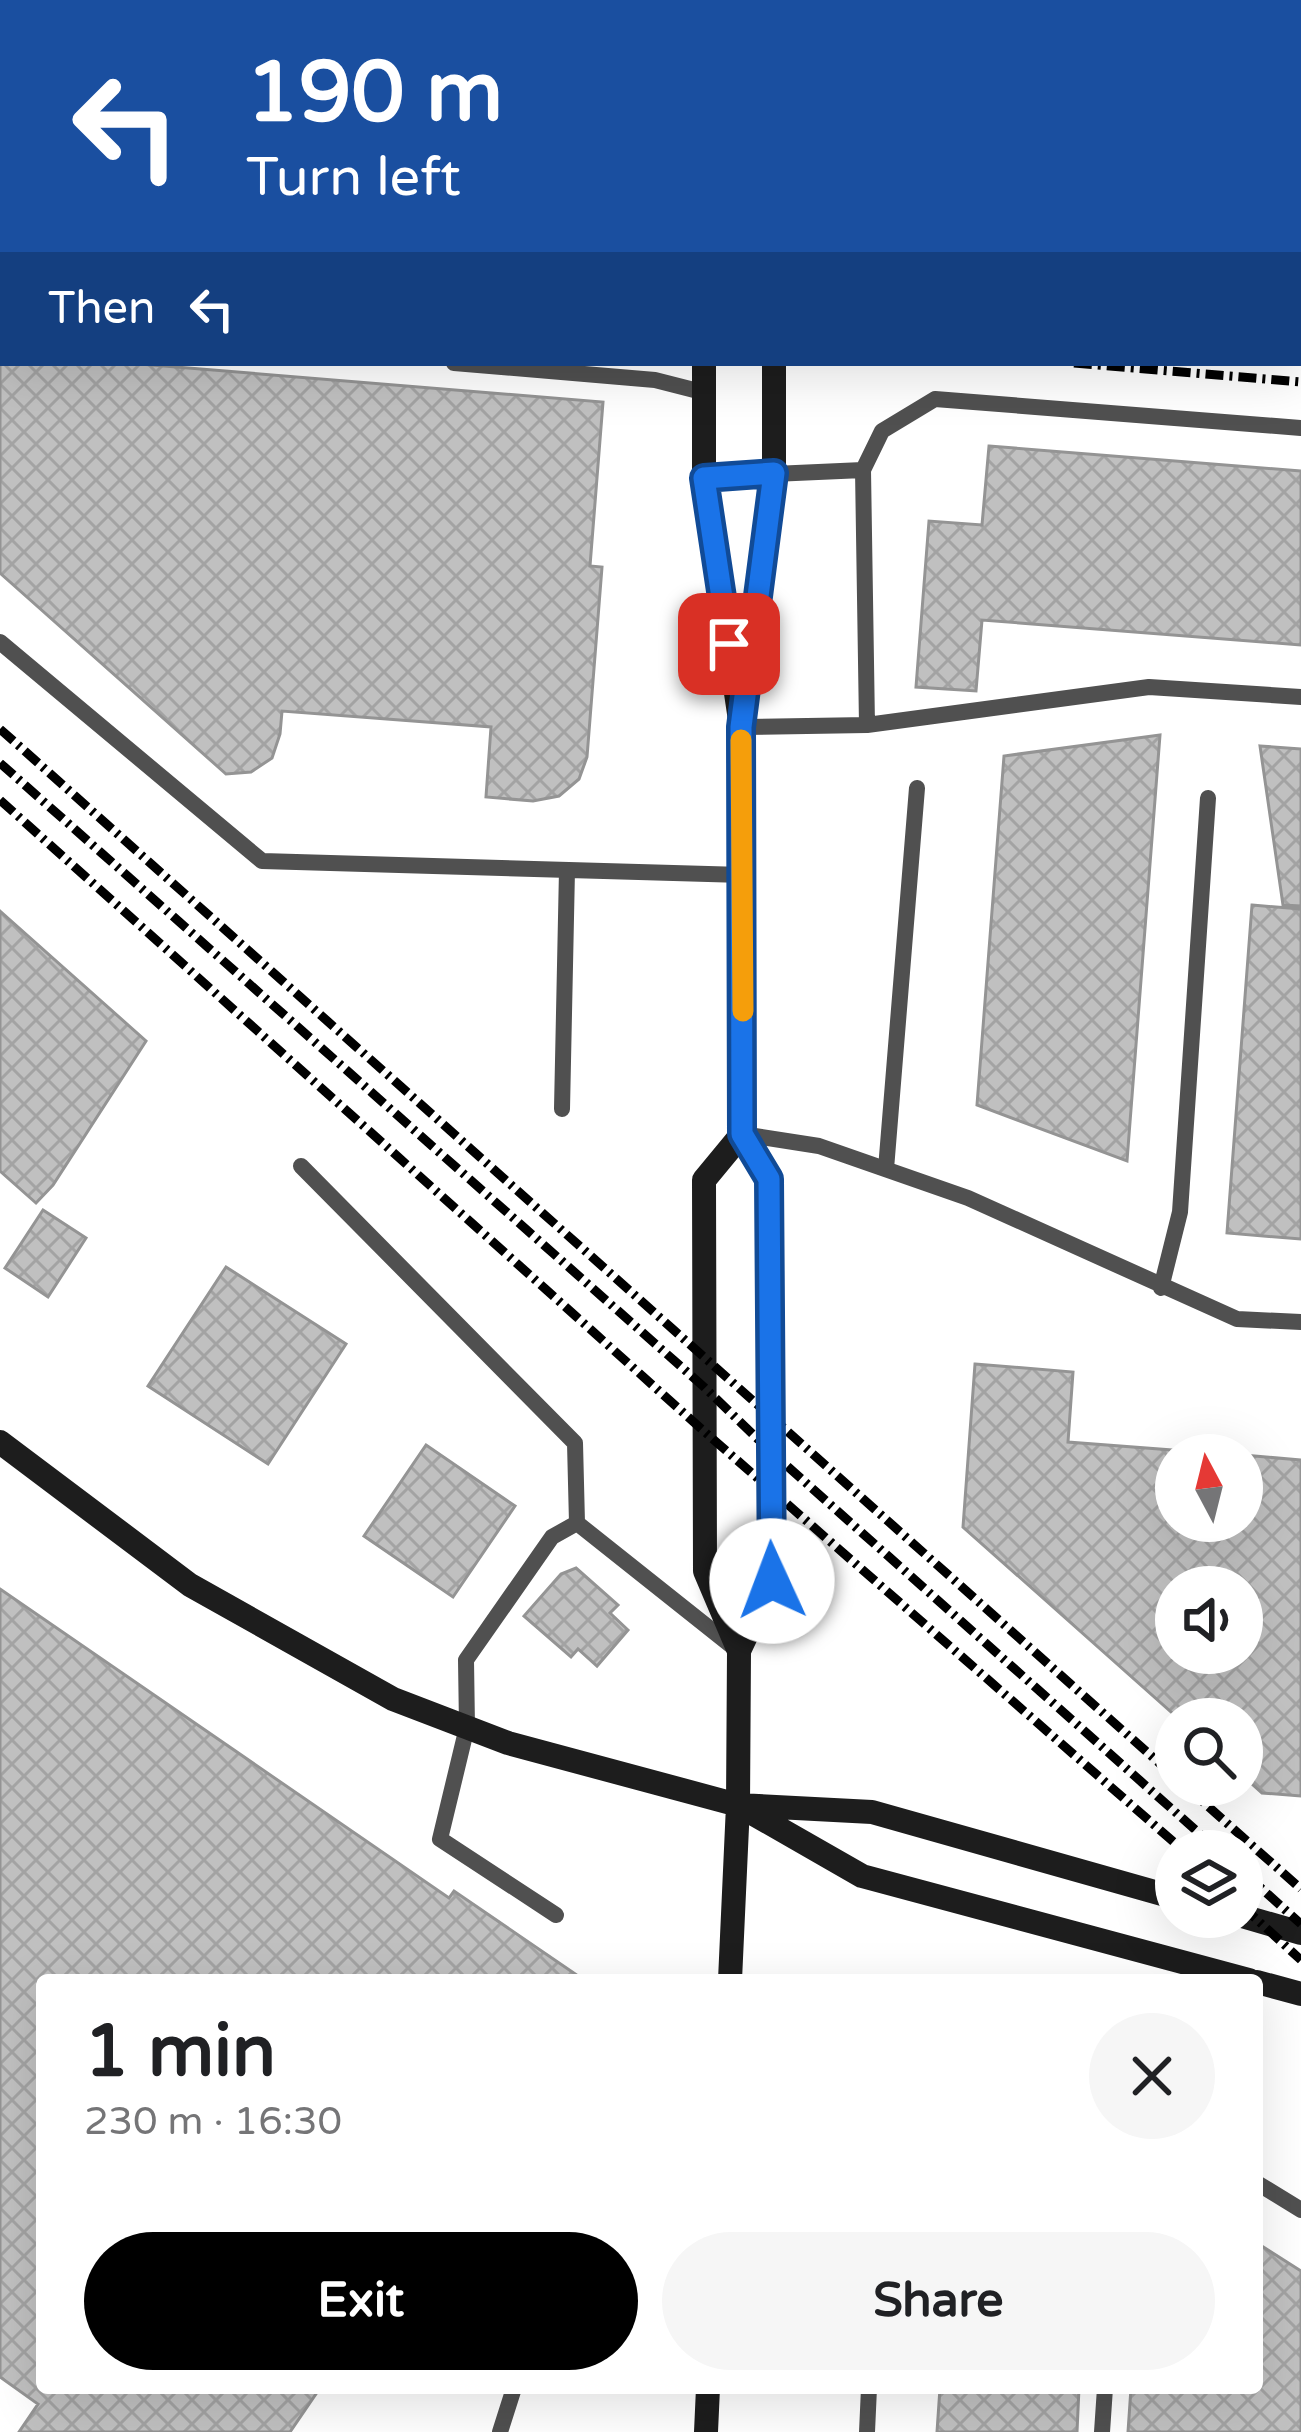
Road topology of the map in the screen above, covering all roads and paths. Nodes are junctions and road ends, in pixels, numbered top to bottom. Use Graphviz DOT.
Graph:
graph roads {
  1 [pos="489,366"];
  2 [pos="704,366"];
  3 [pos="774,366"];
  4 [pos="702,392"];
  5 [pos="1301,428"];
  6 [pos="863,470"];
  7 [pos="774,473"];
  8 [pos="704,478"];
  9 [pos="0,642"];
  10 [pos="1301,697"];
  11 [pos="867,724"];
  12 [pos="741,727"];
  13 [pos="917,788"];
  14 [pos="1208,798"];
  15 [pos="566,870"];
  16 [pos="743,875"];
  17 [pos="562,1109"];
  18 [pos="742,1134"];
  19 [pos="301,1166"];
  20 [pos="886,1169"];
  21 [pos="1161,1288"];
  22 [pos="1301,1322"];
  23 [pos="0,1442"];
  24 [pos="577,1523"];
  25 [pos="739,1651"];
  26 [pos="467,1727"];
  27 [pos="738,1805"];
  28 [pos="1155,1892"];
  29 [pos="556,1915"];
  30 [pos="1263,1922"];
  31 [pos="1301,1933"];
  32 [pos="730,1974"];
  33 [pos="1227,1974"];
  34 [pos="1263,1984"];
  35 [pos="1301,1994"];
  36 [pos="1263,2187"];
  37 [pos="1301,2210"];
  38 [pos="512,2394"];
  39 [pos="708,2394"];
  40 [pos="869,2394"];
  41 [pos="1105,2394"];
  42 [pos="500,2432"];
  43 [pos="706,2432"];
  44 [pos="867,2432"];
  45 [pos="1102,2432"];
  1 -- 4 [label="lane"];
  2 -- 4 [label="main road"];
  3 -- 7 [label="main road"];
  4 -- 8 [label="main road"];
  5 -- 6 [label="lane"];
  6 -- 7 [label="lane"];
  6 -- 11 [label="lane"];
  7 -- 8 [label="lane"];
  7 -- 12 [label="main road"];
  8 -- 12 [label="main road"];
  9 -- 15 [label="lane"];
  10 -- 11 [label="lane"];
  11 -- 12 [label="lane"];
  12 -- 16 [label="main road"];
  13 -- 20 [label="lane"];
  14 -- 21 [label="lane"];
  15 -- 16 [label="lane"];
  15 -- 17 [label="lane"];
  16 -- 18 [label="main road"];
  18 -- 20 [label="lane"];
  18 -- 25 [label="main road"];
  18 -- 25 [label="main road"];
  19 -- 24 [label="lane"];
  20 -- 21 [label="lane"];
  21 -- 22 [label="lane"];
  23 -- 26 [label="main road"];
  24 -- 25 [label="lane"];
  24 -- 26 [label="lane"];
  25 -- 27 [label="main road"];
  26 -- 27 [label="main road"];
  26 -- 29 [label="lane"];
  27 -- 28 [label="main road"];
  27 -- 32 [label="main road"];
  27 -- 33 [label="main road"];
  30 -- 31 [label="main road"];
  34 -- 35 [label="main road"];
  36 -- 37 [label="lane"];
  38 -- 42 [label="lane"];
  39 -- 43 [label="main road"];
  40 -- 44 [label="lane"];
  41 -- 45 [label="lane"];
}
